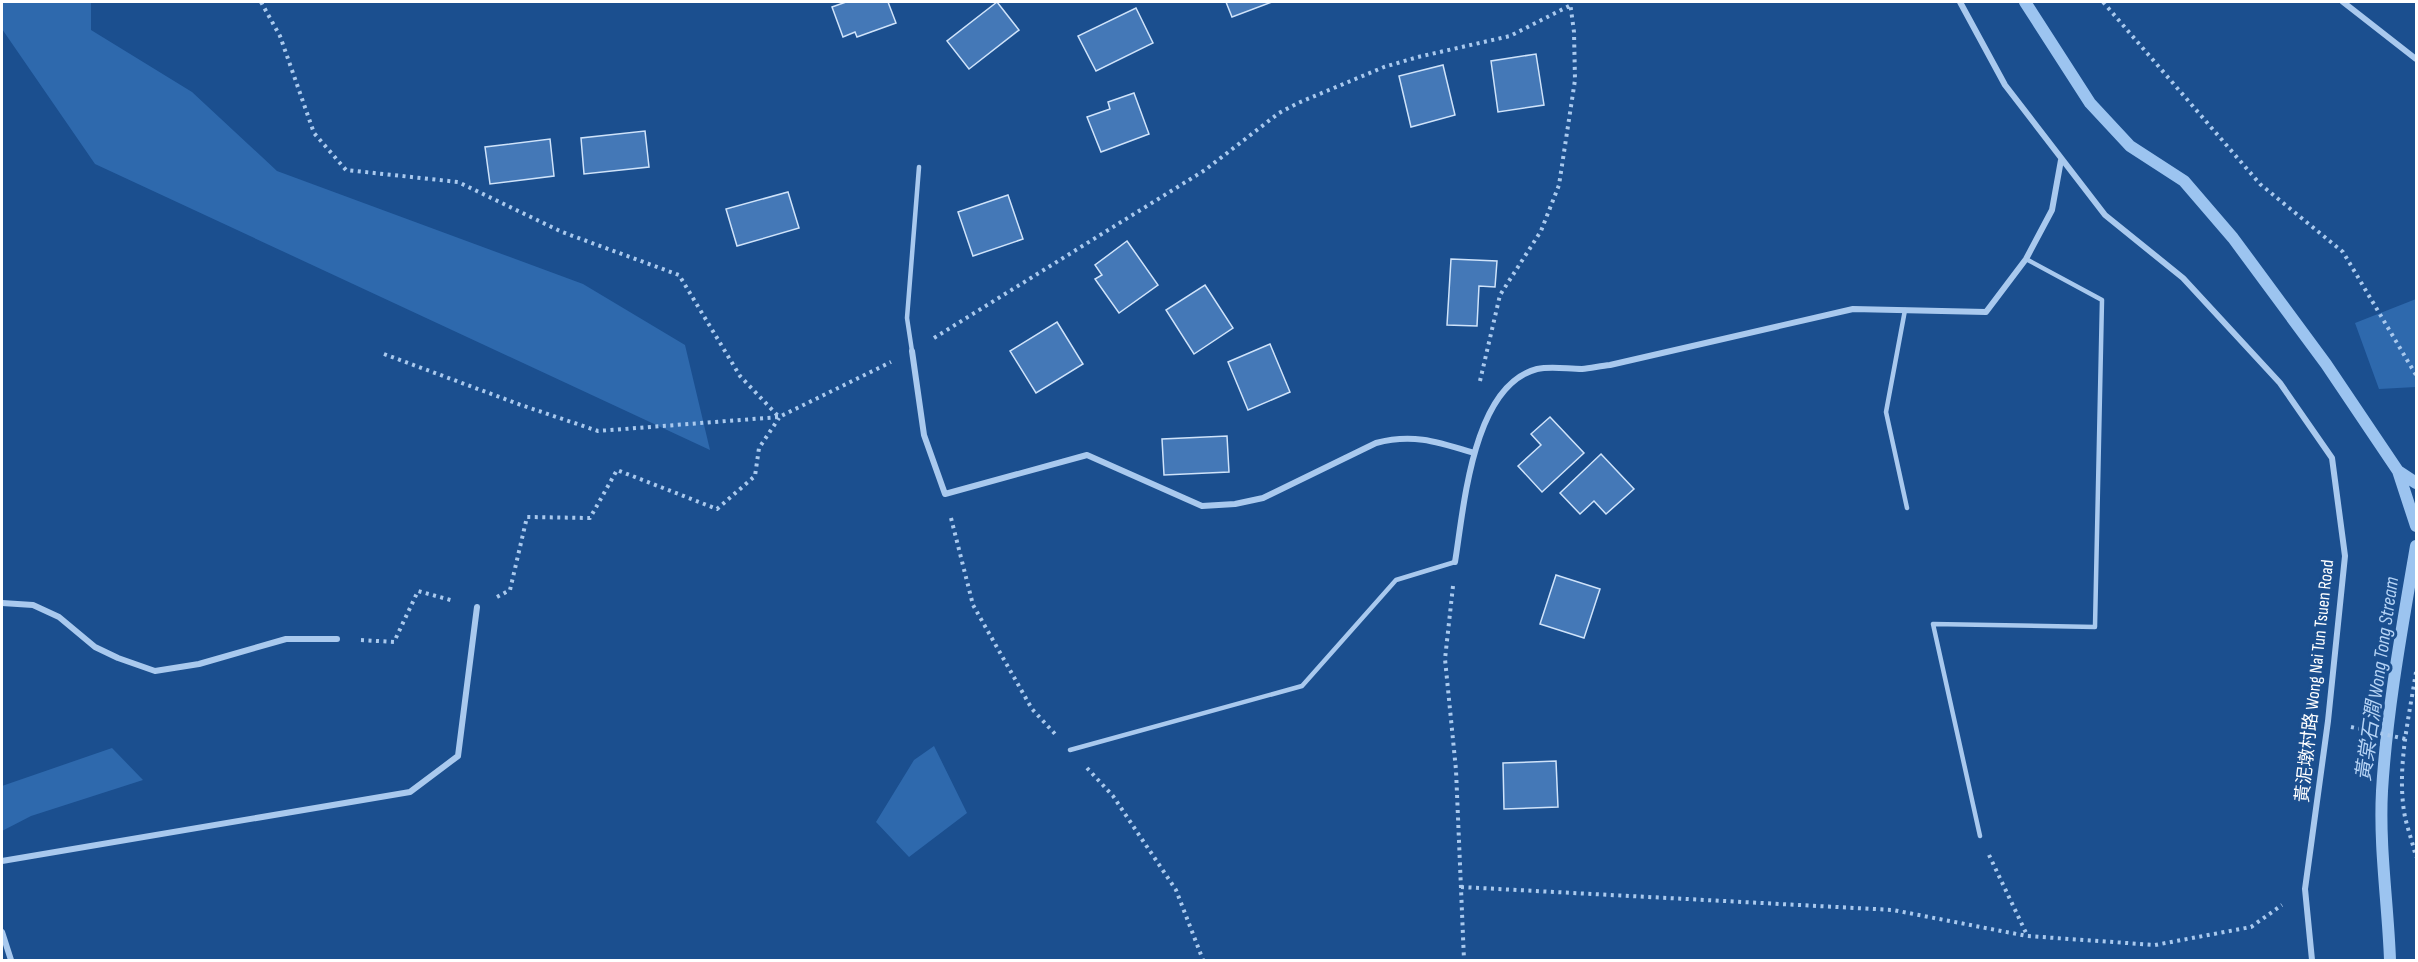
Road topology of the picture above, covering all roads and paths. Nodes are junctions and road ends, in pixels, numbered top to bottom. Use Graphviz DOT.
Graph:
graph roads {
  1 [pos="261,2"];
  2 [pos="1960,2"];
  3 [pos="2103,2"];
  4 [pos="2343,2"];
  5 [pos="1570,3"];
  6 [pos="2416,59"];
  7 [pos="2061,160"];
  8 [pos="919,167"];
  9 [pos="2026,259"];
  10 [pos="1905,310"];
  11 [pos="912,351"];
  12 [pos="384,354"];
  13 [pos="2416,375"];
  14 [pos="1479,388"];
  15 [pos="779,417"];
  16 [pos="1474,453"];
  17 [pos="945,494"];
  18 [pos="1907,508"];
  19 [pos="1455,562"];
  20 [pos="2,603"];
  21 [pos="477,607"];
  22 [pos="337,639"];
  23 [pos="2416,672"];
  24 [pos="2340,724"];
  25 [pos="2403,739"];
  26 [pos="1070,750"];
  27 [pos="1980,836"];
  28 [pos="2416,857"];
  29 [pos="2,861"];
  30 [pos="1461,887"];
  31 [pos="2305,889"];
  32 [pos="2,932"];
  33 [pos="2027,936"];
  34 [pos="11,960"];
  35 [pos="1203,960"];
  36 [pos="1464,960"];
  37 [pos="2312,960"];
  1 -- 15 [label="path"];
  2 -- 7 [label="street, 黃泥墩村路 Wong Nai Tun Tsuen Road"];
  3 -- 13 [label="path"];
  4 -- 6 [label="street"];
  5 -- 11 [label="path"];
  5 -- 14 [label="path"];
  7 -- 9 [label="street"];
  7 -- 31 [label="street, 黃泥墩村路 Wong Nai Tun Tsuen Road"];
  8 -- 11 [label="lane"];
  9 -- 10 [label="street"];
  9 -- 27 [label="lane"];
  10 -- 16 [label="street"];
  10 -- 18 [label="lane"];
  11 -- 15 [label="path"];
  11 -- 17 [label="street"];
  12 -- 15 [label="path"];
  15 -- 21 [label="path"];
  16 -- 17 [label="street"];
  16 -- 19 [label="street"];
  17 -- 26 [label="path"];
  19 -- 26 [label="lane"];
  19 -- 30 [label="path"];
  20 -- 22 [label="street"];
  21 -- 22 [label="path"];
  21 -- 29 [label="street"];
  23 -- 25 [label="path"];
  24 -- 25 [label="path"];
  25 -- 28 [label="path"];
  26 -- 35 [label="path"];
  27 -- 33 [label="path"];
  30 -- 33 [label="path"];
  30 -- 36 [label="path"];
  31 -- 33 [label="path"];
  31 -- 37 [label="street, 黃泥墩村路 Wong Nai Tun Tsuen Road"];
  32 -- 34 [label="street"];
}
